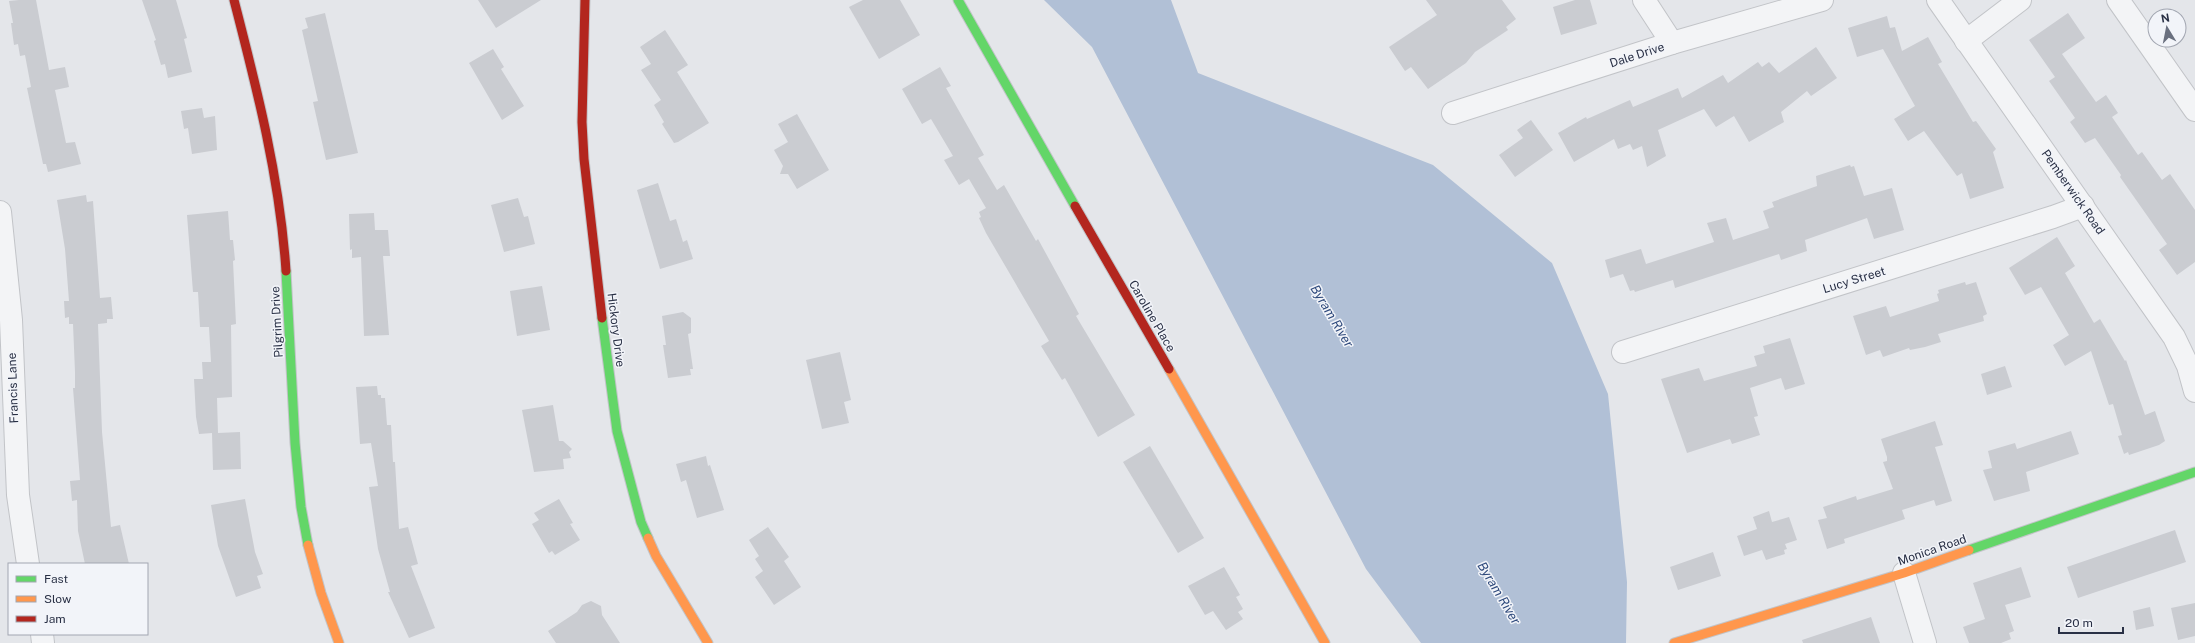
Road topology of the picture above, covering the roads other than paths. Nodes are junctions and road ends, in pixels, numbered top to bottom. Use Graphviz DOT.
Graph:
graph roads {
  1 [pos="234,0"];
  2 [pos="585,0"];
  3 [pos="958,0"];
  4 [pos="1644,0"];
  5 [pos="1822,0"];
  6 [pos="1938,0"];
  7 [pos="2020,0"];
  8 [pos="2118,0"];
  9 [pos="1966,42"];
  10 [pos="1672,43"];
  11 [pos="2195,110"];
  12 [pos="1453,113"];
  13 [pos="2083,206"];
  14 [pos="0,212"];
  15 [pos="1623,352"];
  16 [pos="2195,391"];
  17 [pos="2195,472"];
  18 [pos="28,563"];
  19 [pos="1904,573"];
  20 [pos="339,643"];
  21 [pos="708,643"];
  22 [pos="1325,643"];
  23 [pos="1674,643"];
  24 [pos="1925,643"];
  1 -- 20 [label="street, Pilgrim Drive"];
  2 -- 21 [label="street, Hickory Drive"];
  3 -- 22 [label="street, Caroline Place"];
  4 -- 10 [label="street"];
  5 -- 10 [label="street, Dale Drive"];
  6 -- 9 [label="street, Pemberwick Road"];
  7 -- 9 [label="street"];
  8 -- 11 [label="street"];
  9 -- 13 [label="street, Pemberwick Road"];
  10 -- 12 [label="street, Dale Drive"];
  13 -- 15 [label="street, Lucy Street"];
  13 -- 16 [label="street, Pemberwick Road"];
  14 -- 18 [label="street, Francis Lane"];
  17 -- 19 [label="street, Monica Road"];
  19 -- 23 [label="street, Monica Road"];
  19 -- 24 [label="street"];
}
